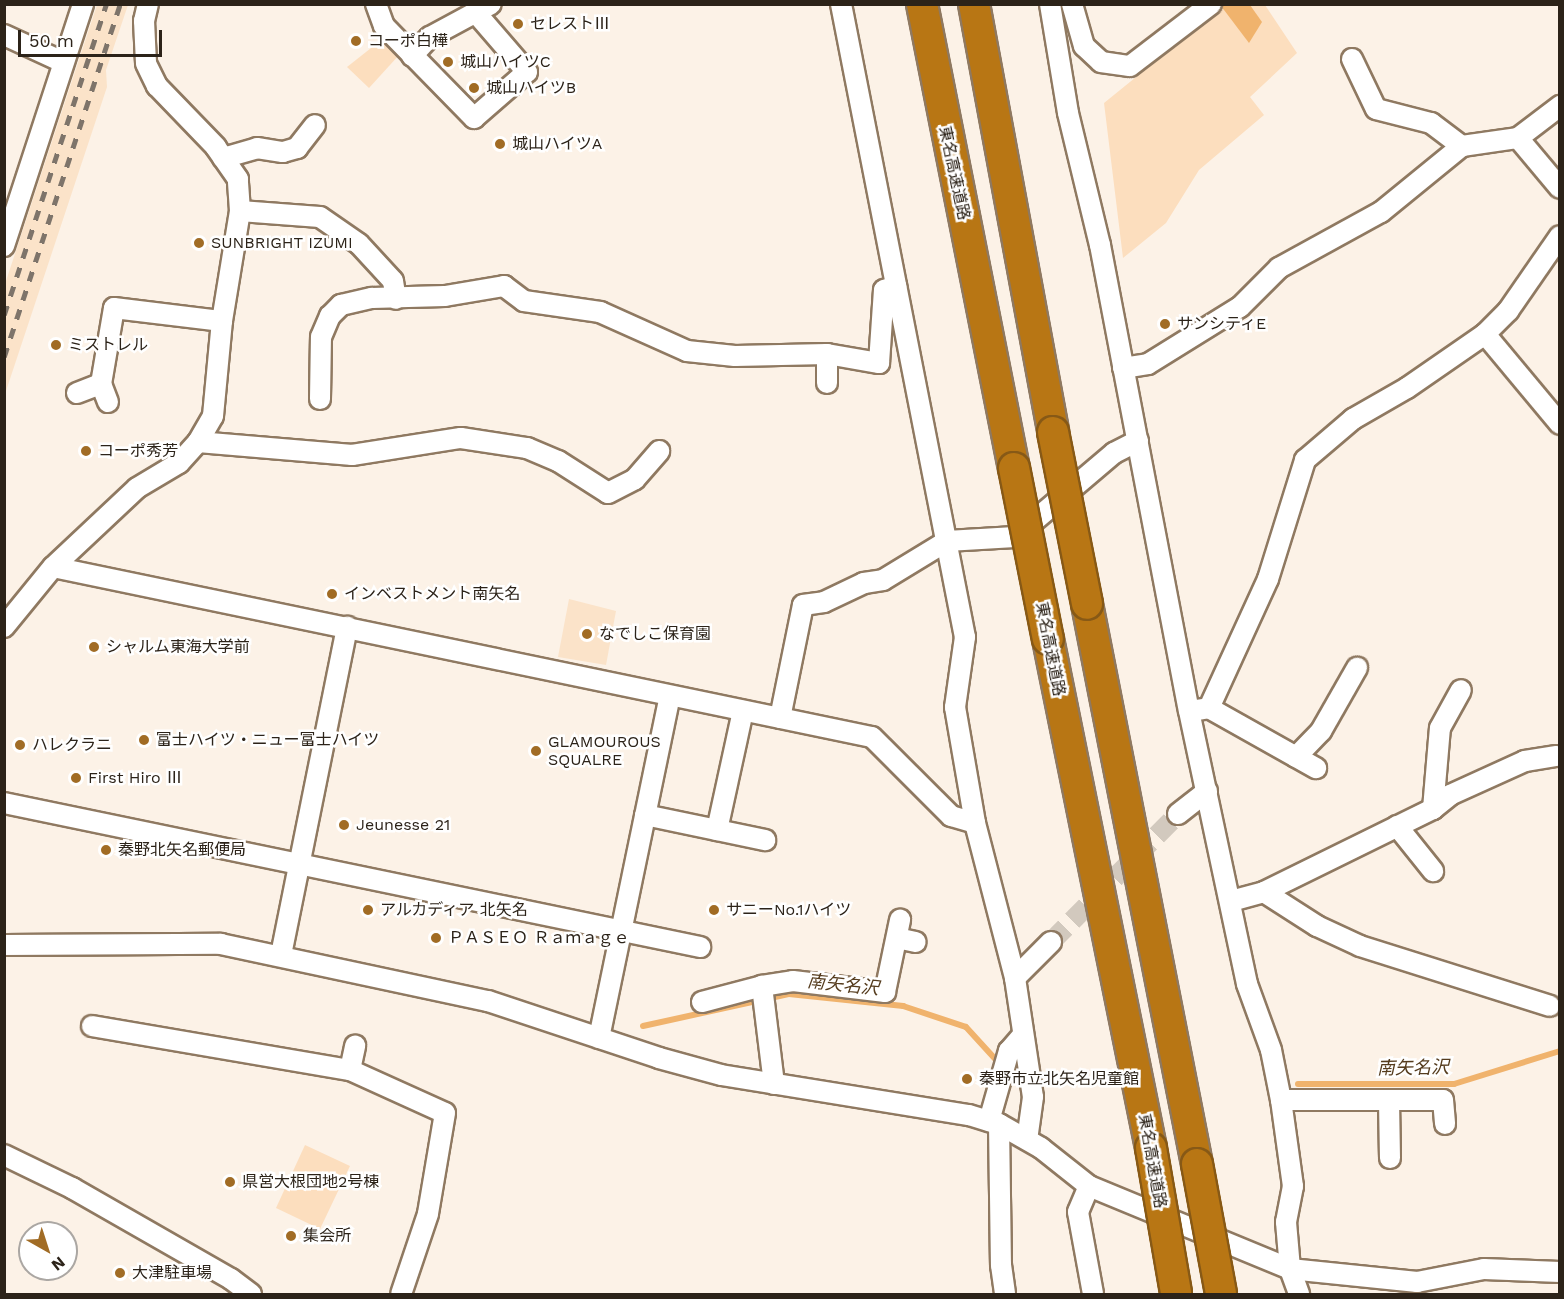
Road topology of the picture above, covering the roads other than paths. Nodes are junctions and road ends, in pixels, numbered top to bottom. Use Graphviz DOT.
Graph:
graph roads {
  1 [pos="83,4"];
  2 [pos="148,4"];
  3 [pos="376,4"];
  4 [pos="841,4"];
  5 [pos="922,4"];
  6 [pos="974,4"];
  7 [pos="1050,4"];
  8 [pos="1072,4"];
  9 [pos="1210,4"];
  10 [pos="484,9"];
  11 [pos="4,35"];
  12 [pos="412,57"];
  13 [pos="1352,59"];
  14 [pos="63,62"];
  15 [pos="1560,106"];
  16 [pos="315,125"];
  17 [pos="1518,138"];
  18 [pos="1462,146"];
  19 [pos="224,158"];
  20 [pos="1560,188"];
  21 [pos="240,211"];
  22 [pos="1558,241"];
  23 [pos="4,246"];
  24 [pos="896,286"];
  25 [pos="396,299"];
  26 [pos="222,321"];
  27 [pos="1485,334"];
  28 [pos="827,354"];
  29 [pos="1123,368"];
  30 [pos="827,382"];
  31 [pos="77,393"];
  32 [pos="320,399"];
  33 [pos="1553,402"];
  34 [pos="1560,424"];
  35 [pos="1138,441"];
  36 [pos="198,442"];
  37 [pos="659,451"];
  38 [pos="947,541"];
  39 [pos="53,567"];
  40 [pos="4,627"];
  41 [pos="348,627"];
  42 [pos="1358,668"];
  43 [pos="1461,690"];
  44 [pos="670,696"];
  45 [pos="1209,708"];
  46 [pos="743,711"];
  47 [pos="1189,711"];
  48 [pos="780,718"];
  49 [pos="1557,756"];
  50 [pos="1296,758"];
  51 [pos="1316,768"];
  52 [pos="1207,791"];
  53 [pos="4,803"];
  54 [pos="1433,809"];
  55 [pos="1178,814"];
  56 [pos="645,815"];
  57 [pos="975,823"];
  58 [pos="1397,826"];
  59 [pos="717,830"];
  60 [pos="765,840"];
  61 [pos="299,865"];
  62 [pos="1433,871"];
  63 [pos="1264,892"];
  64 [pos="1231,901"];
  65 [pos="620,932"];
  66 [pos="904,933"];
  67 [pos="1051,942"];
  68 [pos="4,945"];
  69 [pos="700,948"];
  70 [pos="281,955"];
  71 [pos="1015,978"];
  72 [pos="763,994"];
  73 [pos="702,1002"];
  74 [pos="1550,1006"];
  75 [pos="92,1026"];
  76 [pos="1023,1035"];
  77 [pos="599,1038"];
  78 [pos="356,1046"];
  79 [pos="350,1070"];
  80 [pos="774,1084"];
  81 [pos="1281,1100"];
  82 [pos="1389,1101"];
  83 [pos="994,1123"];
  84 [pos="1445,1124"];
  85 [pos="1028,1140"];
  86 [pos="4,1155"];
  87 [pos="1390,1158"];
  88 [pos="1089,1186"];
  89 [pos="1290,1269"];
  90 [pos="1560,1272"];
  91 [pos="251,1294"];
  92 [pos="401,1294"];
  93 [pos="1005,1294"];
  94 [pos="1093,1294"];
  95 [pos="1176,1294"];
  96 [pos="1221,1294"];
  97 [pos="1299,1294"];
  1 -- 14 [label="street"];
  2 -- 19 [label="street"];
  3 -- 12 [label="street"];
  4 -- 24 [label="street"];
  5 -- 95 [label="highway, 東名高速道路, bridge"];
  6 -- 96 [label="highway, bridge"];
  7 -- 29 [label="street"];
  8 -- 9 [label="street"];
  10 -- 12 [label="street"];
  10 -- 12 [label="street"];
  11 -- 14 [label="street"];
  13 -- 18 [label="street"];
  14 -- 23 [label="street"];
  15 -- 17 [label="street"];
  16 -- 19 [label="street"];
  17 -- 18 [label="street"];
  17 -- 20 [label="street"];
  18 -- 29 [label="street"];
  19 -- 21 [label="street"];
  21 -- 25 [label="street"];
  21 -- 26 [label="street"];
  22 -- 27 [label="street"];
  24 -- 28 [label="street"];
  24 -- 38 [label="street"];
  25 -- 28 [label="street"];
  25 -- 32 [label="street"];
  26 -- 31 [label="street"];
  26 -- 36 [label="street"];
  27 -- 33 [label="street"];
  27 -- 45 [label="street"];
  28 -- 30 [label="street"];
  29 -- 35 [label="street"];
  33 -- 34 [label="street"];
  35 -- 38 [label="street"];
  35 -- 47 [label="street"];
  36 -- 37 [label="street"];
  36 -- 39 [label="street"];
  38 -- 48 [label="street"];
  38 -- 57 [label="street"];
  39 -- 40 [label="street"];
  39 -- 41 [label="street"];
  41 -- 44 [label="street"];
  41 -- 61 [label="street"];
  42 -- 50 [label="street"];
  43 -- 54 [label="street"];
  44 -- 46 [label="street"];
  44 -- 56 [label="street"];
  45 -- 47 [label="street"];
  45 -- 50 [label="street"];
  46 -- 48 [label="street"];
  46 -- 59 [label="street"];
  47 -- 52 [label="street"];
  48 -- 57 [label="street"];
  49 -- 54 [label="street"];
  50 -- 51 [label="street"];
  52 -- 55 [label="street"];
  52 -- 64 [label="street"];
  53 -- 61 [label="street"];
  54 -- 58 [label="street"];
  56 -- 59 [label="street"];
  56 -- 65 [label="street"];
  57 -- 71 [label="street"];
  58 -- 62 [label="street"];
  58 -- 63 [label="street"];
  59 -- 60 [label="street"];
  61 -- 65 [label="street"];
  61 -- 70 [label="street"];
  63 -- 64 [label="street"];
  63 -- 74 [label="street"];
  64 -- 81 [label="street"];
  65 -- 69 [label="street"];
  65 -- 77 [label="street"];
  66 -- 72 [label="street"];
  67 -- 71 [label="street"];
  68 -- 70 [label="street"];
  70 -- 77 [label="street"];
  71 -- 76 [label="street"];
  72 -- 73 [label="street"];
  72 -- 80 [label="street"];
  75 -- 79 [label="street"];
  76 -- 83 [label="street"];
  76 -- 85 [label="street"];
  77 -- 80 [label="street"];
  78 -- 79 [label="street"];
  79 -- 92 [label="street"];
  80 -- 83 [label="street"];
  81 -- 82 [label="street"];
  81 -- 89 [label="street"];
  82 -- 84 [label="street"];
  82 -- 87 [label="street"];
  83 -- 85 [label="street"];
  83 -- 93 [label="street"];
  85 -- 88 [label="street"];
  86 -- 91 [label="street"];
  88 -- 89 [label="street"];
  88 -- 94 [label="street"];
  89 -- 90 [label="street"];
  89 -- 97 [label="street"];
}
